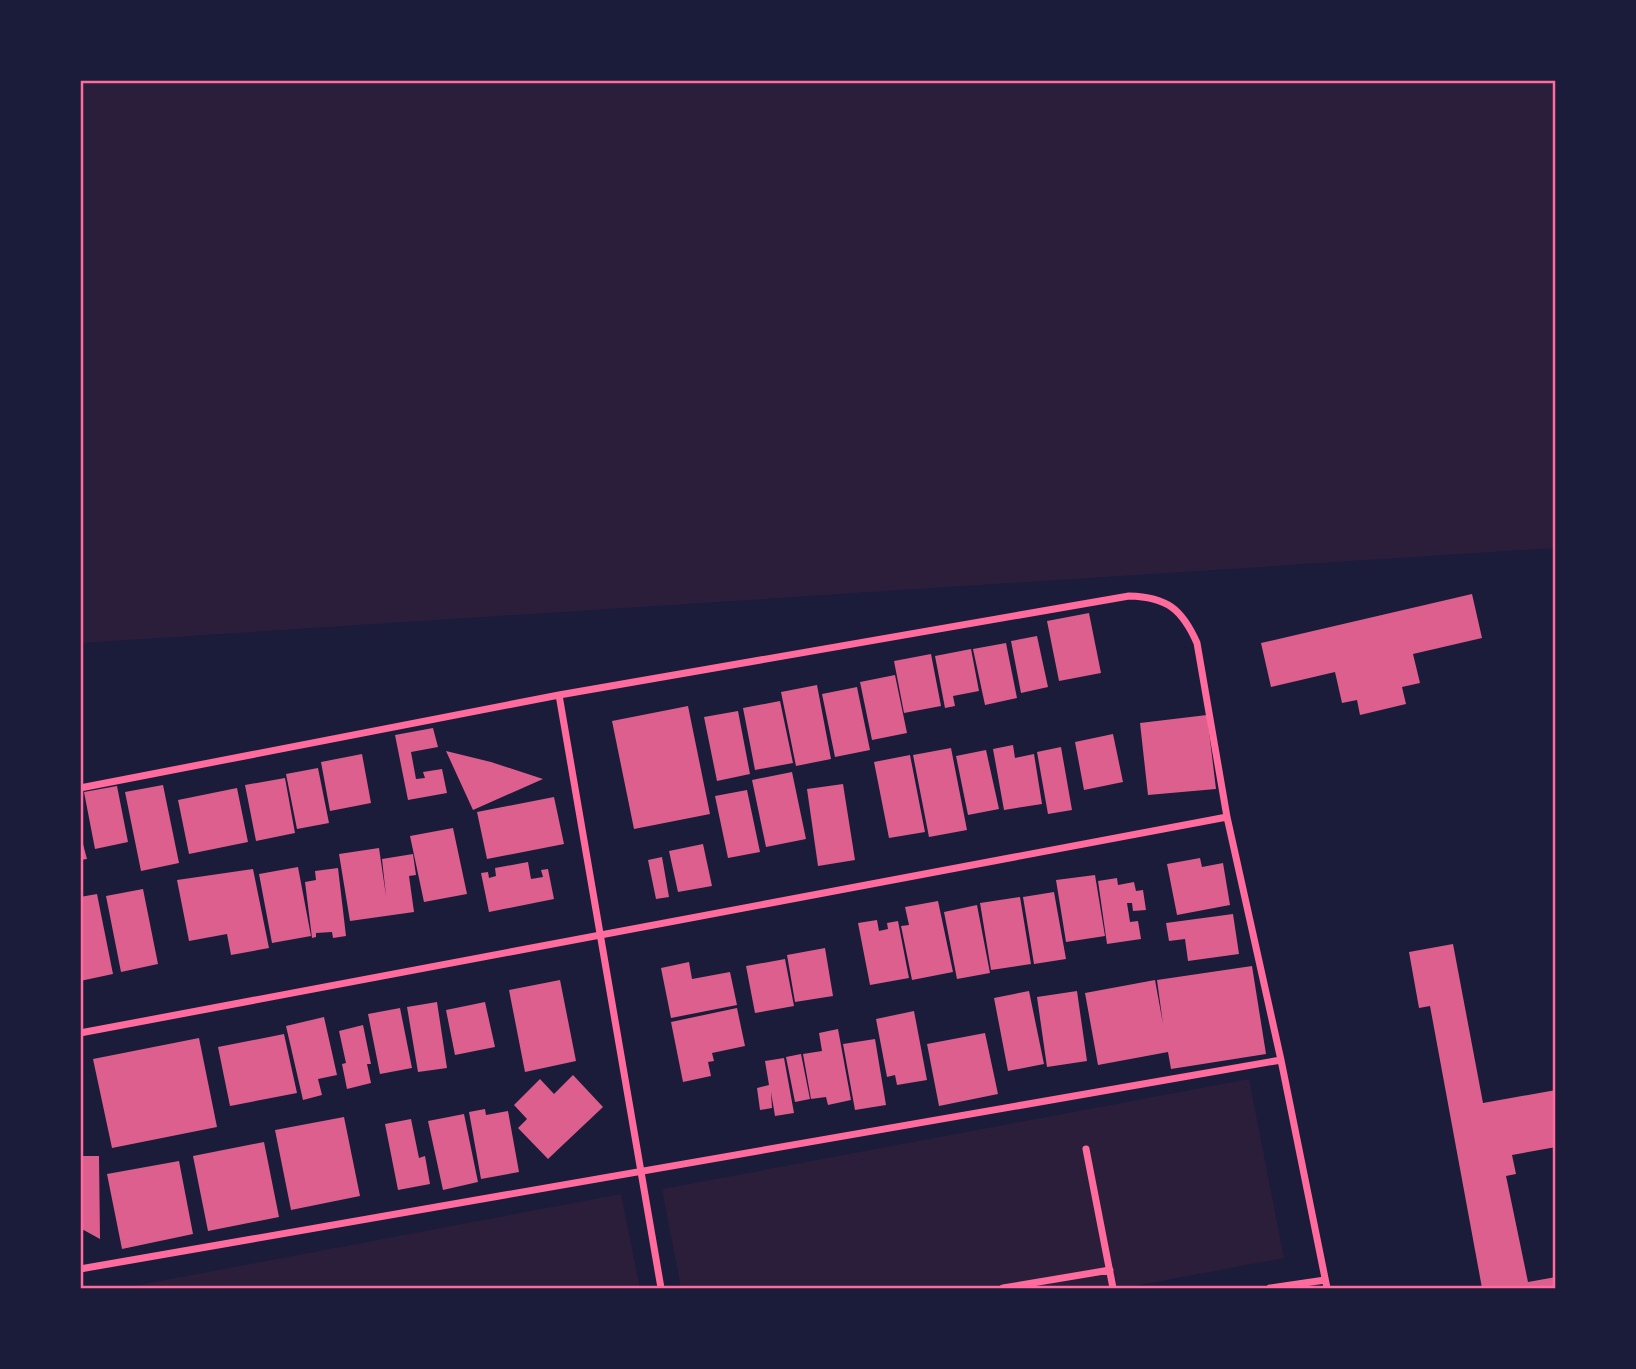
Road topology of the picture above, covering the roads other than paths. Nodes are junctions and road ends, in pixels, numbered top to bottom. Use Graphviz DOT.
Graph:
graph roads {
  1 [pos="559,695"];
  2 [pos="80,788"];
  3 [pos="1227,817"];
  4 [pos="601,937"];
  5 [pos="80,1033"];
  6 [pos="1281,1060"];
  7 [pos="1086,1149"];
  8 [pos="641,1171"];
  9 [pos="80,1269"];
  10 [pos="1110,1270"];
  11 [pos="1325,1280"];
  12 [pos="1006,1288"];
  13 [pos="662,1289"];
  14 [pos="1113,1289"];
  15 [pos="1270,1289"];
  16 [pos="1327,1289"];
  1 -- 2 [label="street"];
  1 -- 3 [label="street"];
  1 -- 4 [label="street"];
  3 -- 4 [label="street"];
  3 -- 6 [label="street"];
  4 -- 5 [label="street"];
  4 -- 8 [label="street"];
  6 -- 8 [label="street"];
  6 -- 11 [label="street"];
  7 -- 10 [label="street"];
  8 -- 9 [label="street"];
  8 -- 13 [label="street"];
  10 -- 12 [label="street"];
  10 -- 14 [label="street"];
  11 -- 15 [label="street"];
  11 -- 16 [label="street"];
}
